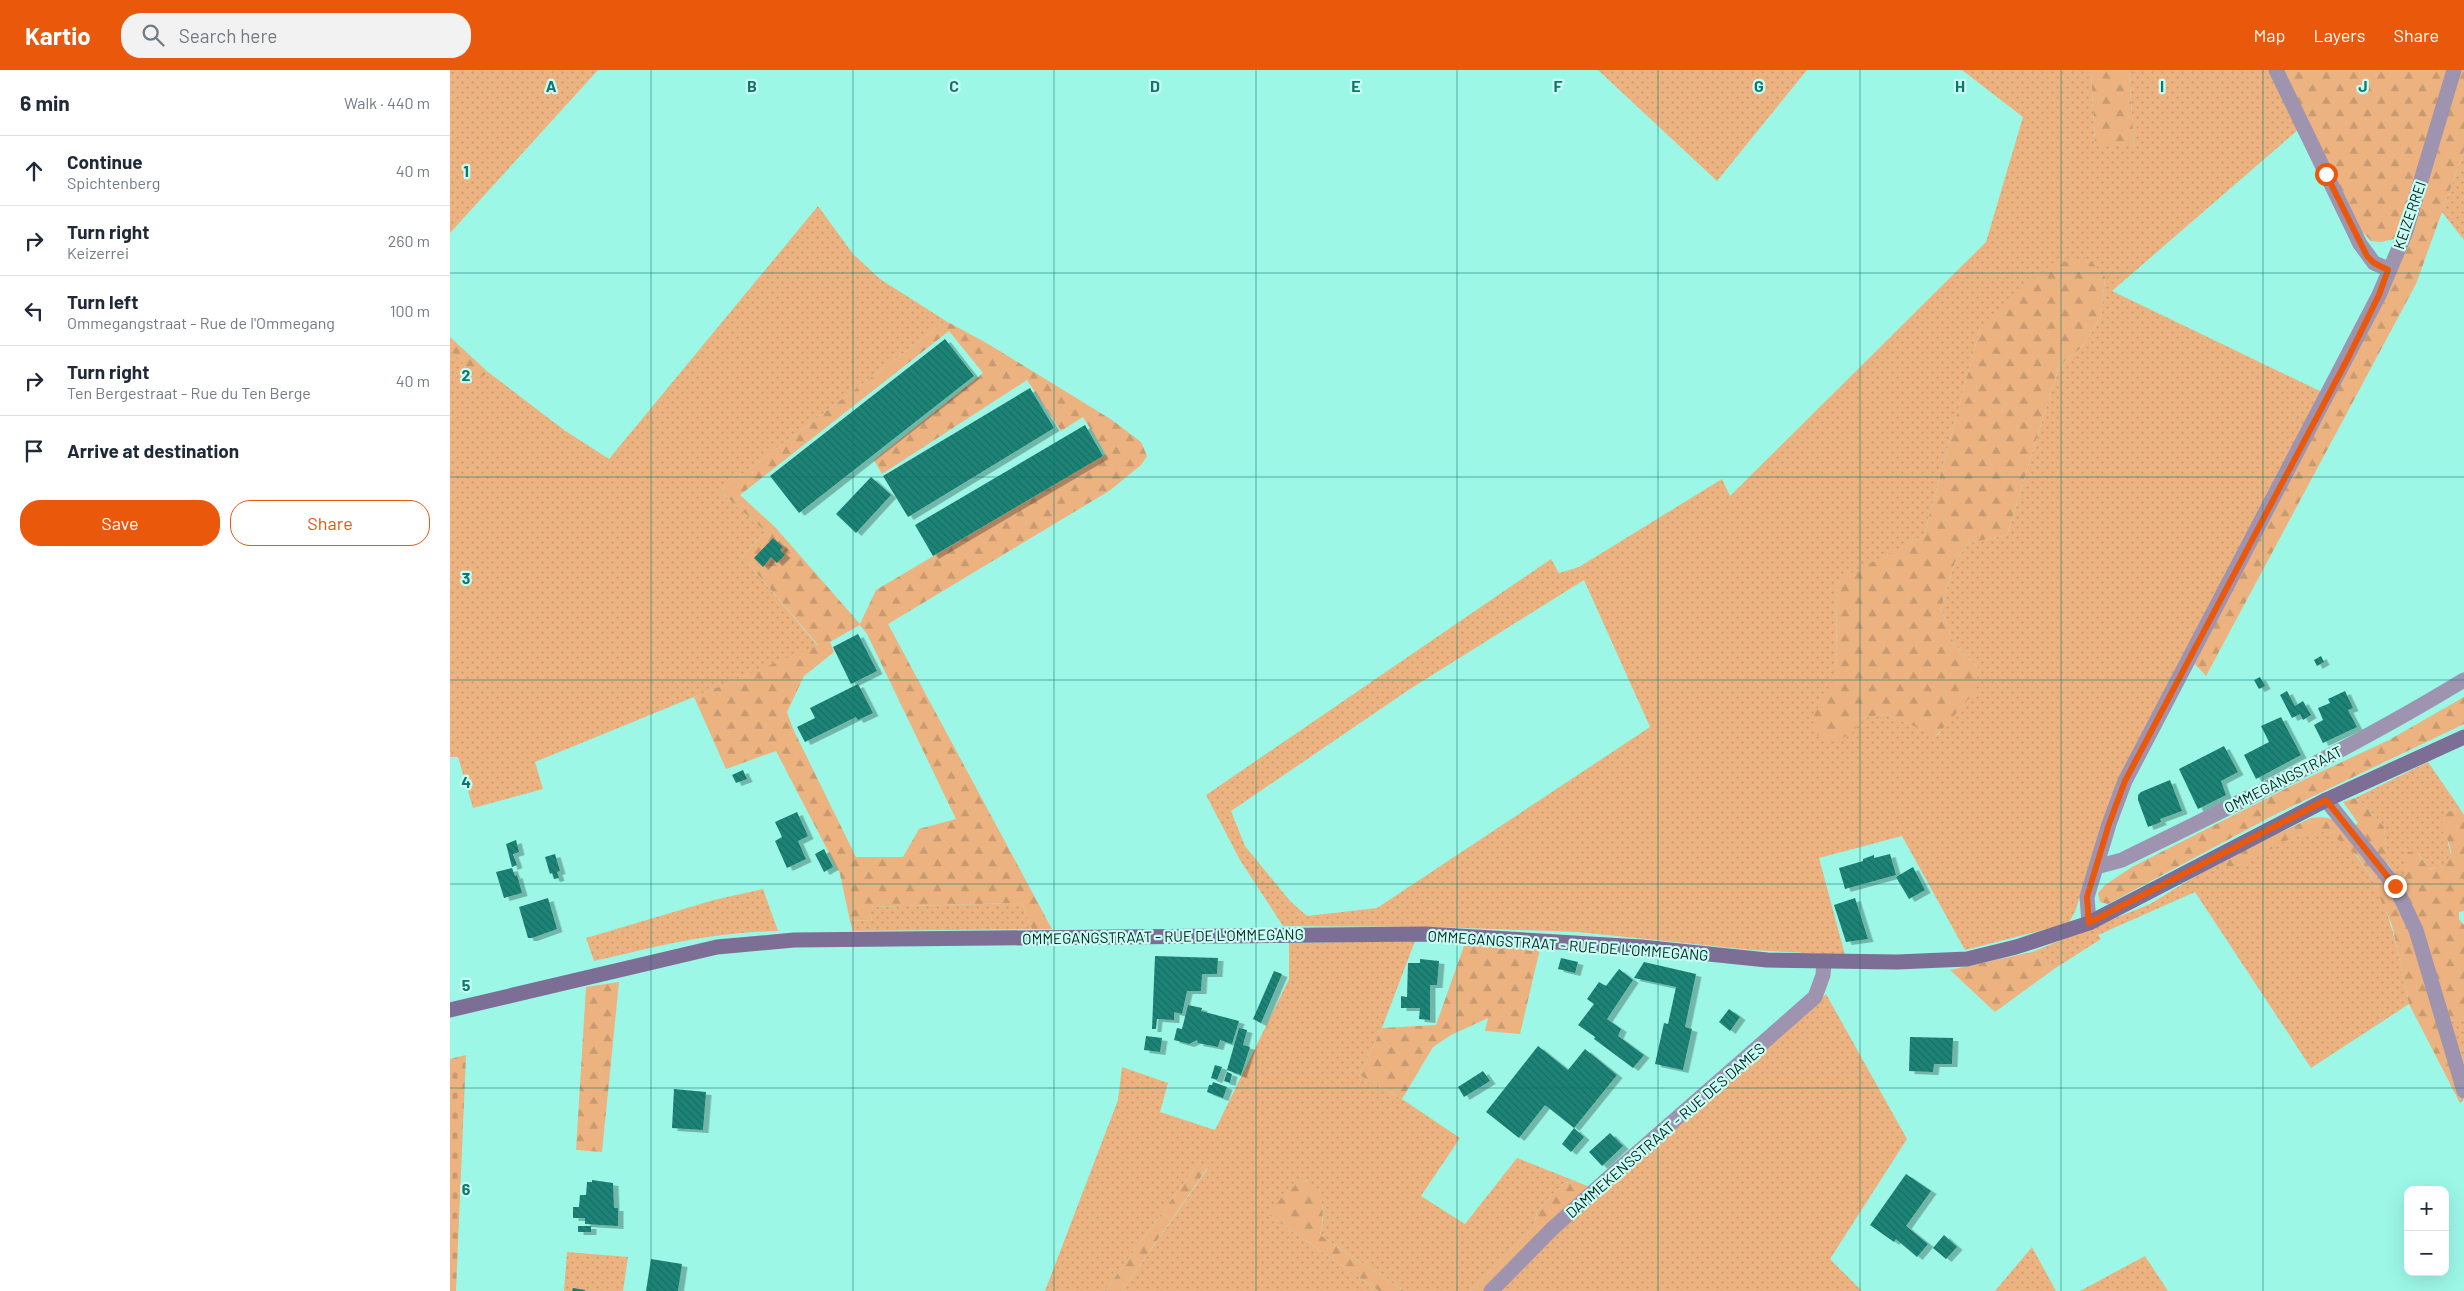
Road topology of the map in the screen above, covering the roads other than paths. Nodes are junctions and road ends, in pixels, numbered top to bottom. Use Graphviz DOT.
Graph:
graph roads {
  1 [pos="2276,70"];
  2 [pos="2454,70"];
  3 [pos="2388,270"];
  4 [pos="2464,680"];
  5 [pos="2464,737"];
  6 [pos="2326,800"];
  7 [pos="2096,867"];
  8 [pos="2089,923"];
  9 [pos="1824,961"];
  10 [pos="450,1010"];
  11 [pos="2464,1091"];
  12 [pos="1491,1291"];
  1 -- 3 [label="street"];
  2 -- 3 [label="street, KEIZERREI"];
  3 -- 7 [label="street, KEIZERREI"];
  4 -- 7 [label="street, OMMEGANGSTRAAT"];
  5 -- 6 [label="main road, OMMEGANGSTRAAT - RUE DE L'OMMEGANG"];
  6 -- 8 [label="main road, OMMEGANGSTRAAT - RUE DE L'OMMEGANG"];
  6 -- 11 [label="street"];
  7 -- 8 [label="street, KEIZERREI"];
  8 -- 9 [label="main road, OMMEGANGSTRAAT - RUE DE L'OMMEGANG"];
  9 -- 10 [label="main road, OMMEGANGSTRAAT - RUE DE L'OMMEGANG"];
  9 -- 12 [label="street, DAMMEKENSSTRAAT - RUE DES DAMES"];
}
